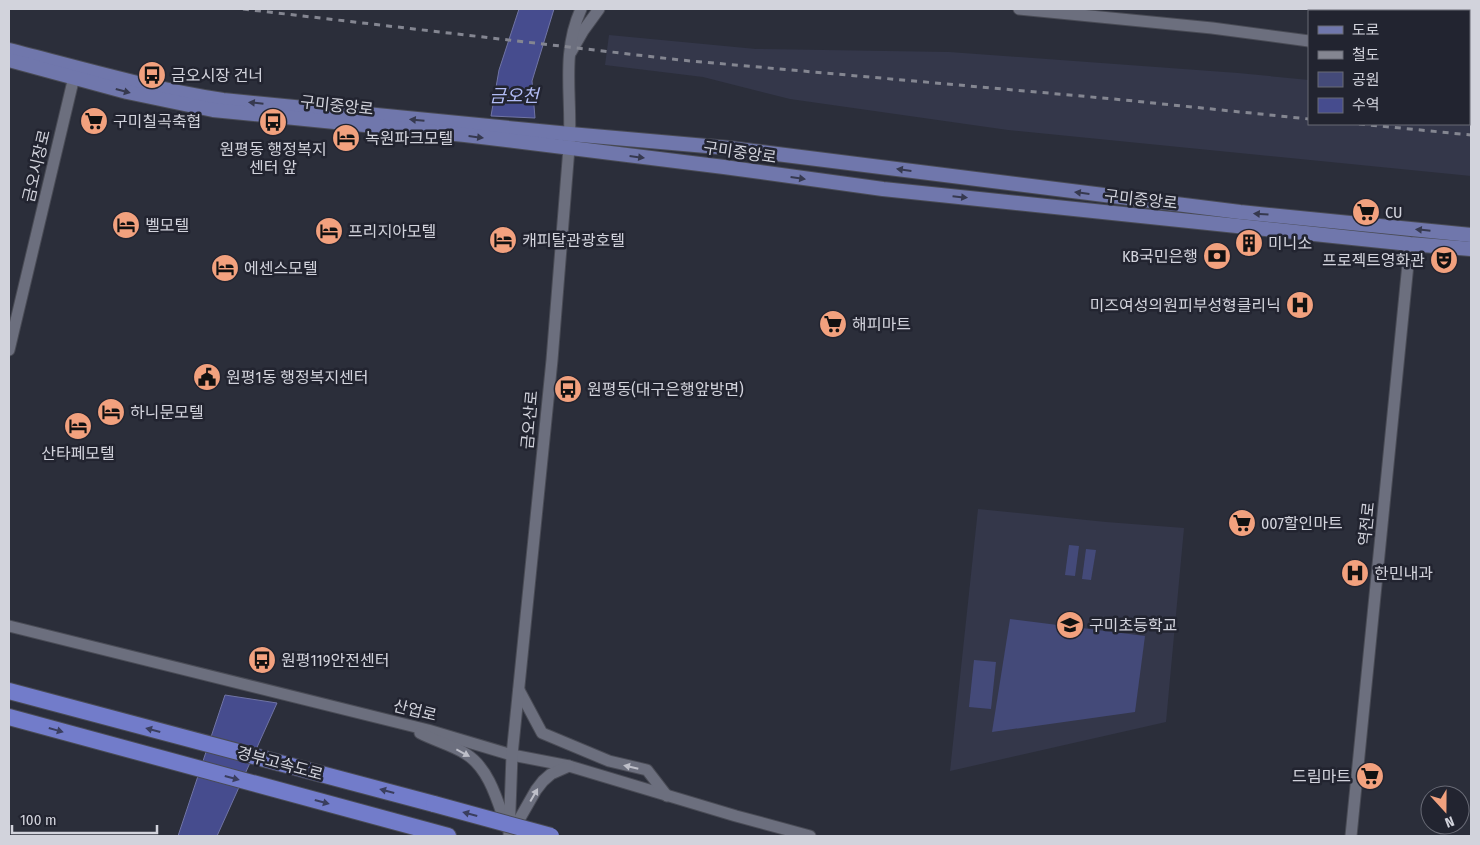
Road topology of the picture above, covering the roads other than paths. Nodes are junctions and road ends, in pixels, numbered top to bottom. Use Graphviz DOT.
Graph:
graph roads {
  1 [pos="580,9"];
  2 [pos="599,9"];
  3 [pos="1019,9"];
  4 [pos="1308,41"];
  5 [pos="9,50"];
  6 [pos="569,56"];
  7 [pos="9,60"];
  8 [pos="74,77"];
  9 [pos="570,141"];
  10 [pos="1471,235"];
  11 [pos="1410,244"];
  12 [pos="1471,249"];
  13 [pos="9,350"];
  14 [pos="9,626"];
  15 [pos="519,690"];
  16 [pos="9,691"];
  17 [pos="9,717"];
  18 [pos="403,724"];
  19 [pos="512,755"];
  20 [pos="569,766"];
  21 [pos="667,796"];
  22 [pos="448,836"];
  23 [pos="509,836"];
  24 [pos="551,836"];
  25 [pos="810,836"];
  26 [pos="1350,836"];
  1 -- 6 [label="street, 금오산로"];
  2 -- 6 [label="street"];
  3 -- 4 [label="street"];
  9 -- 5 [label="main road, 구미중앙로, one-way"];
  6 -- 9 [label="street, 금오산로"];
  7 -- 8 [label="main road, 구미중앙로"];
  8 -- 9 [label="main road, 구미중앙로, one-way"];
  8 -- 13 [label="street, 금오시장로"];
  10 -- 9 [label="main road, 구미중앙로, one-way"];
  9 -- 11 [label="main road, 구미중앙로, one-way"];
  9 -- 15 [label="street, 금오산로"];
  11 -- 12 [label="main road, 구미중앙로"];
  11 -- 26 [label="street, 역전로"];
  14 -- 18 [label="street, 산업로"];
  15 -- 19 [label="street, 금오산로"];
  21 -- 15 [label="street, one-way"];
  24 -- 16 [label="highway, 경부고속도로, one-way, bridge"];
  17 -- 22 [label="highway, 경부고속도로, one-way"];
  18 -- 19 [label="street, 산업로"];
  18 -- 23 [label="street, one-way"];
  19 -- 20 [label="street, 산업로"];
  19 -- 23 [label="street, 금오산로"];
  20 -- 21 [label="street, 산업로"];
  23 -- 20 [label="street, one-way"];
  21 -- 25 [label="street, 산업로"];
}
